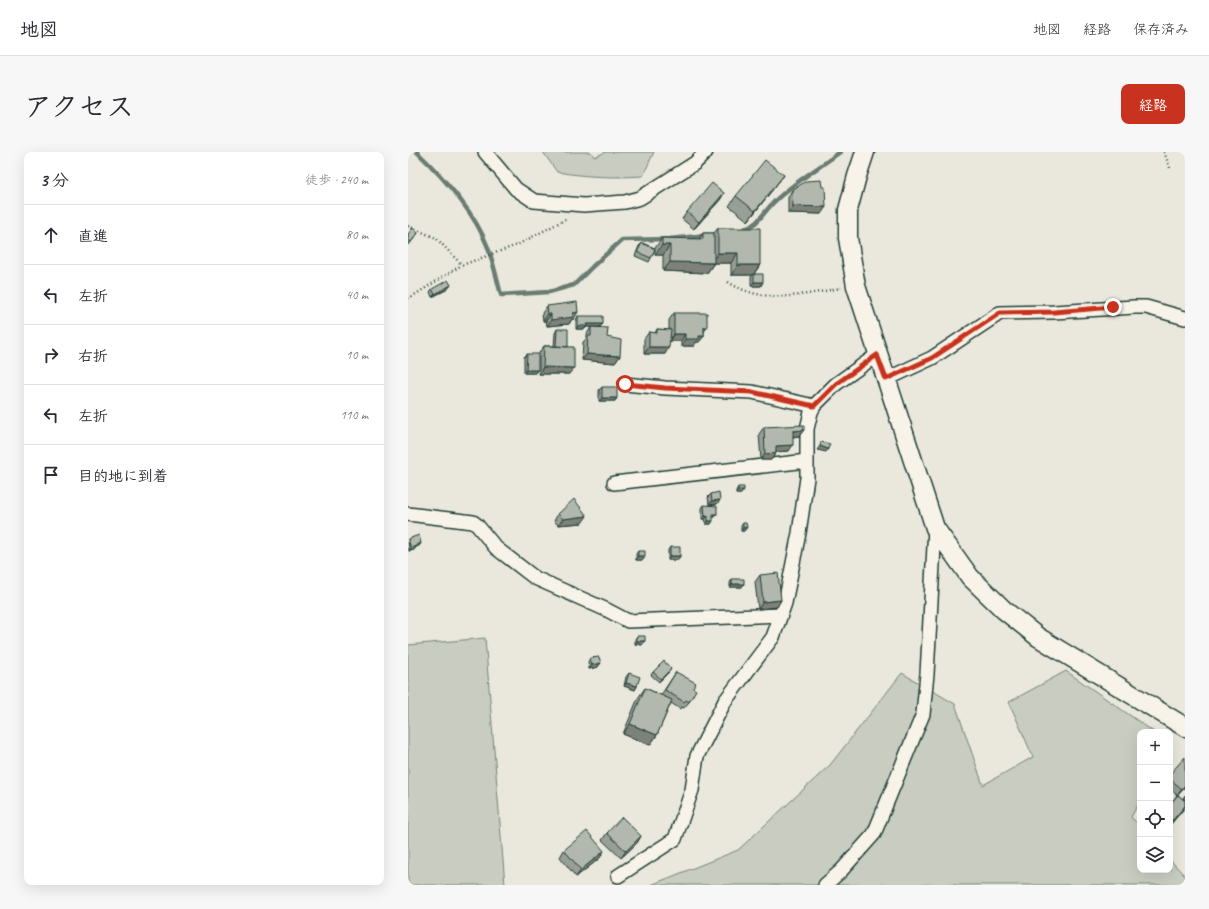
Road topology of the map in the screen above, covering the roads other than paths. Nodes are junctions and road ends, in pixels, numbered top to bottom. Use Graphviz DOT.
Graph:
graph roads {
  1 [pos="484,152"];
  2 [pos="706,152"];
  3 [pos="866,152"];
  4 [pos="1185,318"];
  5 [pos="877,355"];
  6 [pos="886,379"];
  7 [pos="625,384"];
  8 [pos="814,406"];
  9 [pos="807,461"];
  10 [pos="614,483"];
  11 [pos="408,514"];
  12 [pos="935,528"];
  13 [pos="781,615"];
  14 [pos="1185,728"];
  15 [pos="618,876"];
  16 [pos="825,885"];
  1 -- 2 [label="street"];
  3 -- 5 [label="street"];
  4 -- 6 [label="street"];
  5 -- 6 [label="street"];
  5 -- 8 [label="street"];
  6 -- 12 [label="street"];
  7 -- 8 [label="street"];
  8 -- 9 [label="street"];
  9 -- 10 [label="street"];
  9 -- 13 [label="street"];
  11 -- 13 [label="street"];
  12 -- 14 [label="street"];
  12 -- 16 [label="street"];
  13 -- 15 [label="street"];
}
